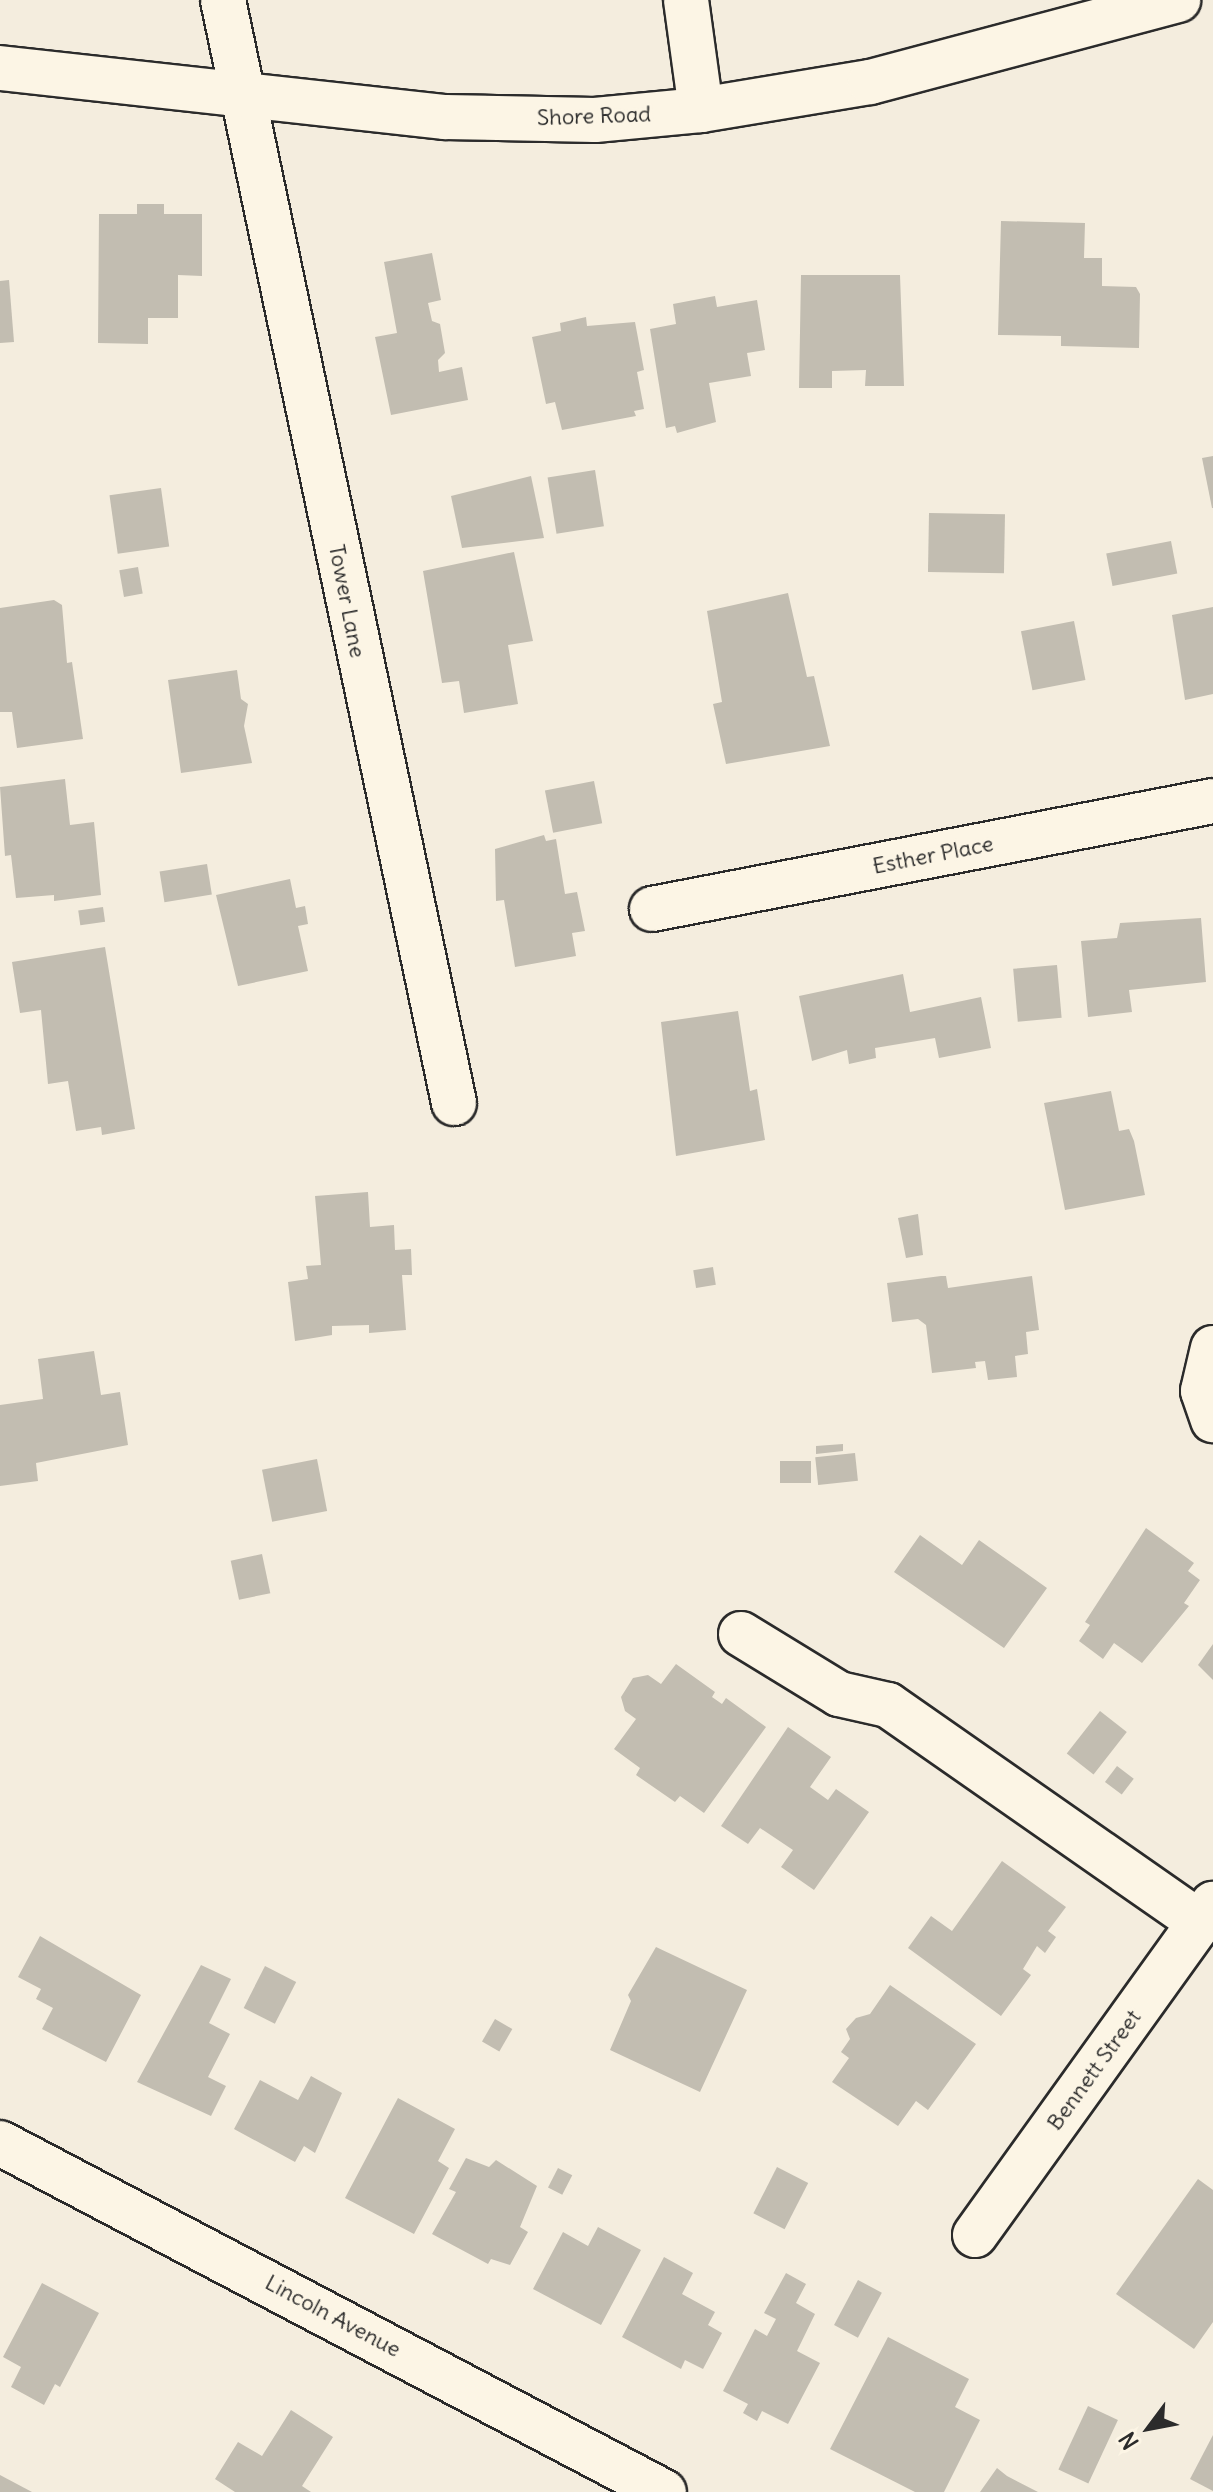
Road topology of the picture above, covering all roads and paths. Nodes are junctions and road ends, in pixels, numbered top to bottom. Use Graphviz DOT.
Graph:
graph roads {
  1 [pos="223,0"];
  2 [pos="686,0"];
  3 [pos="1178,0"];
  4 [pos="0,68"];
  5 [pos="246,98"];
  6 [pos="701,110"];
  7 [pos="1213,801"];
  8 [pos="652,909"];
  9 [pos="454,1103"];
  10 [pos="1213,1348"];
  11 [pos="1213,1419"];
  12 [pos="741,1634"];
  13 [pos="1206,1913"];
  14 [pos="0,2143"];
  15 [pos="975,2235"];
  16 [pos="664,2492"];
  1 -- 5 [label="street, Tower Lane"];
  2 -- 6 [label="street"];
  3 -- 6 [label="street, Shore Road"];
  4 -- 5 [label="street, Shore Road"];
  5 -- 6 [label="street, Shore Road"];
  5 -- 9 [label="street, Tower Lane"];
  7 -- 8 [label="street, Esther Place"];
  10 -- 11 [label="street"];
  12 -- 13 [label="street"];
  13 -- 15 [label="street, Bennett Street"];
  14 -- 16 [label="street, Lincoln Avenue"];
}
